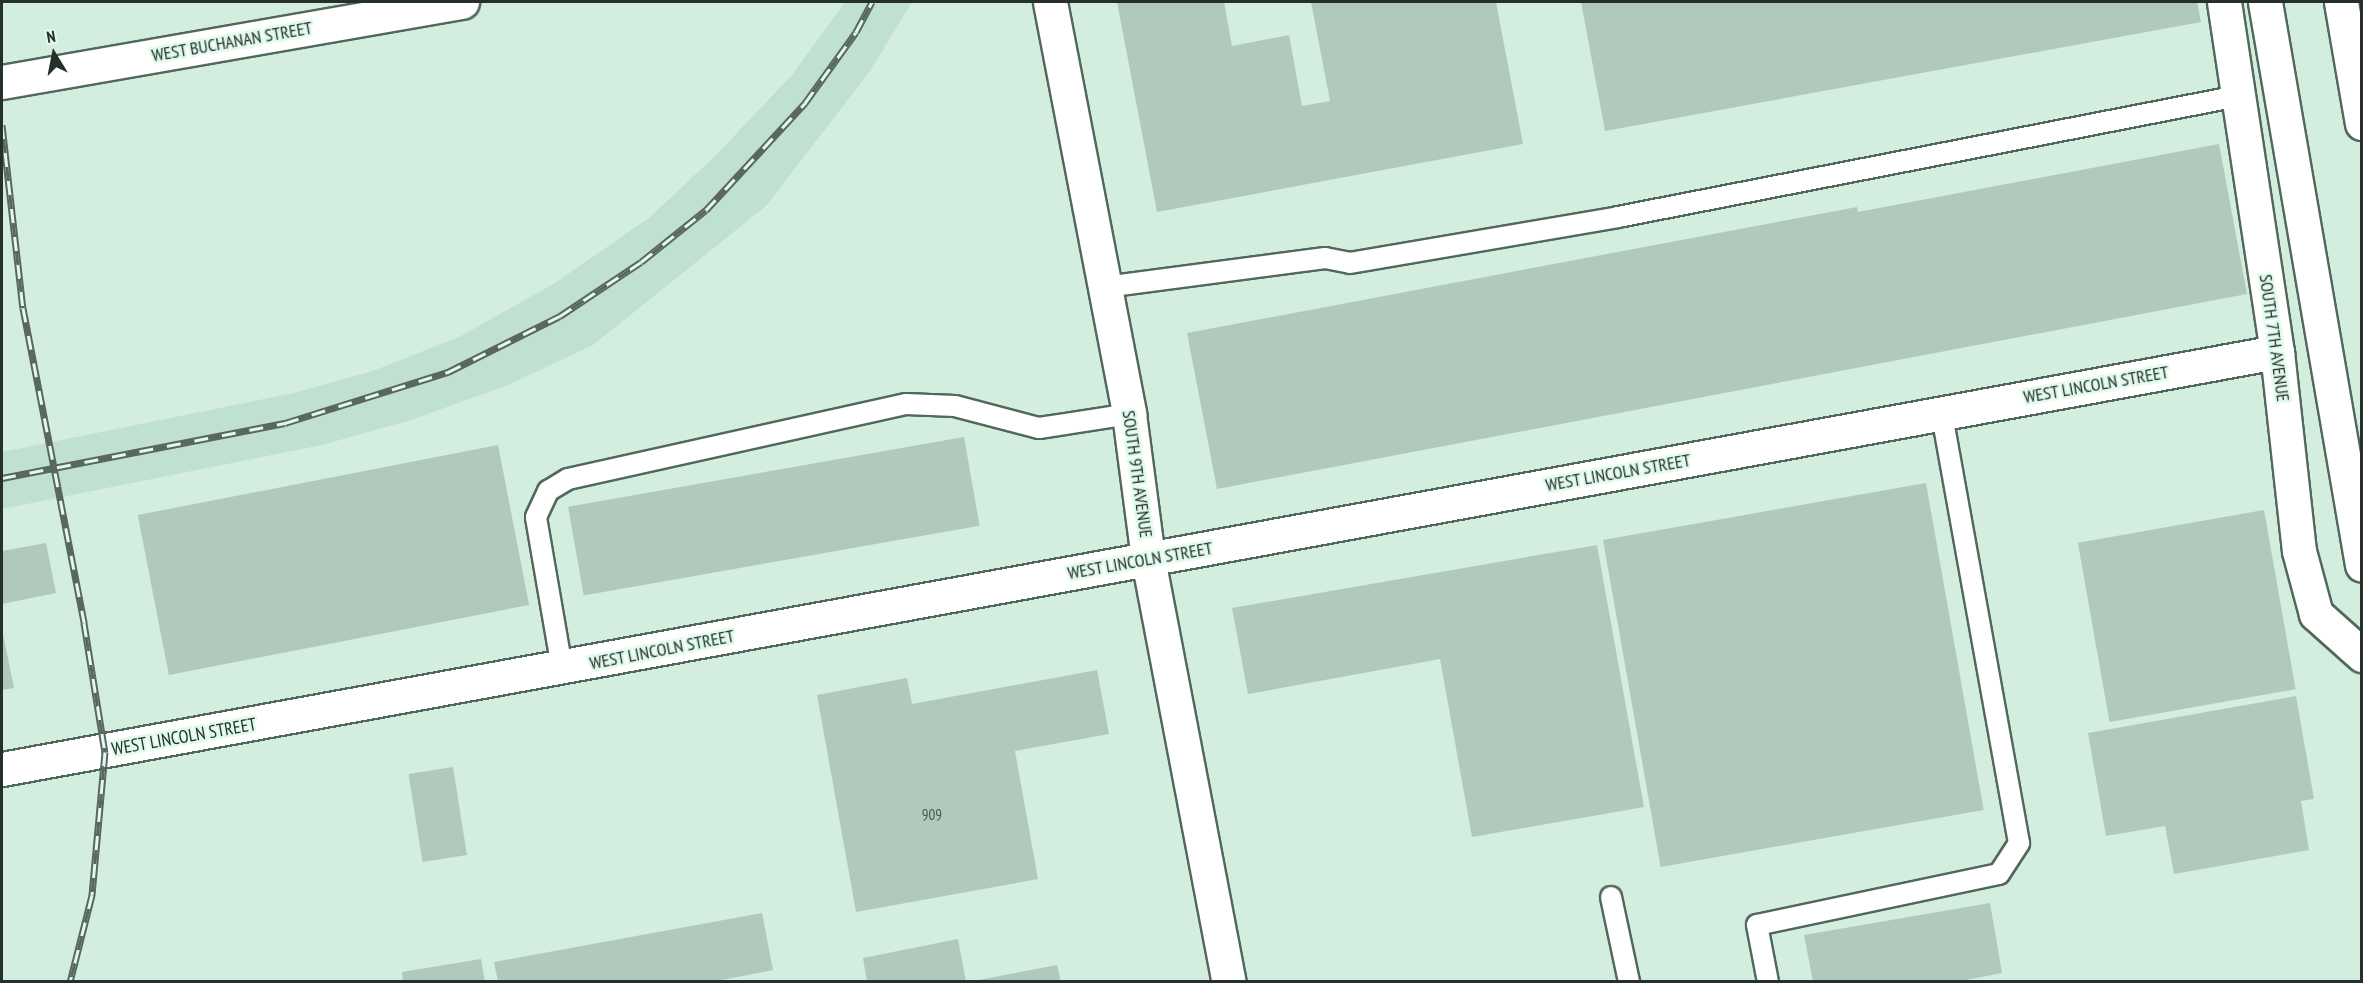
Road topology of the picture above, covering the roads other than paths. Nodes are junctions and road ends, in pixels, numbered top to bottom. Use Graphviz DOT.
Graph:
graph roads {
  1 [pos="462,2"];
  2 [pos="1050,2"];
  3 [pos="2224,2"];
  4 [pos="2265,2"];
  5 [pos="2341,2"];
  6 [pos="2,82"];
  7 [pos="2238,96"];
  8 [pos="2361,123"];
  9 [pos="1105,287"];
  10 [pos="2277,352"];
  11 [pos="1130,414"];
  12 [pos="1942,414"];
  13 [pos="1148,560"];
  14 [pos="2361,566"];
  15 [pos="2361,655"];
  16 [pos="562,668"];
  17 [pos="2,769"];
  18 [pos="1611,897"];
  19 [pos="1229,981"];
  20 [pos="1629,981"];
  21 [pos="1768,981"];
  1 -- 6 [label="street, WEST BUCHANAN STREET"];
  2 -- 9 [label="street, SOUTH 9TH AVENUE"];
  3 -- 7 [label="street, SOUTH 7TH AVENUE"];
  4 -- 14 [label="street"];
  5 -- 8 [label="street"];
  7 -- 9 [label="lane"];
  7 -- 10 [label="street, SOUTH 7TH AVENUE"];
  9 -- 11 [label="street, SOUTH 9TH AVENUE"];
  10 -- 12 [label="street, WEST LINCOLN STREET"];
  10 -- 15 [label="street, SOUTH 7TH AVENUE"];
  11 -- 13 [label="street, SOUTH 9TH AVENUE"];
  11 -- 16 [label="lane"];
  12 -- 13 [label="street, WEST LINCOLN STREET"];
  12 -- 21 [label="lane"];
  13 -- 16 [label="street, WEST LINCOLN STREET"];
  13 -- 19 [label="street, SOUTH 9TH AVENUE"];
  16 -- 17 [label="street, WEST LINCOLN STREET"];
  18 -- 20 [label="lane"];
}
